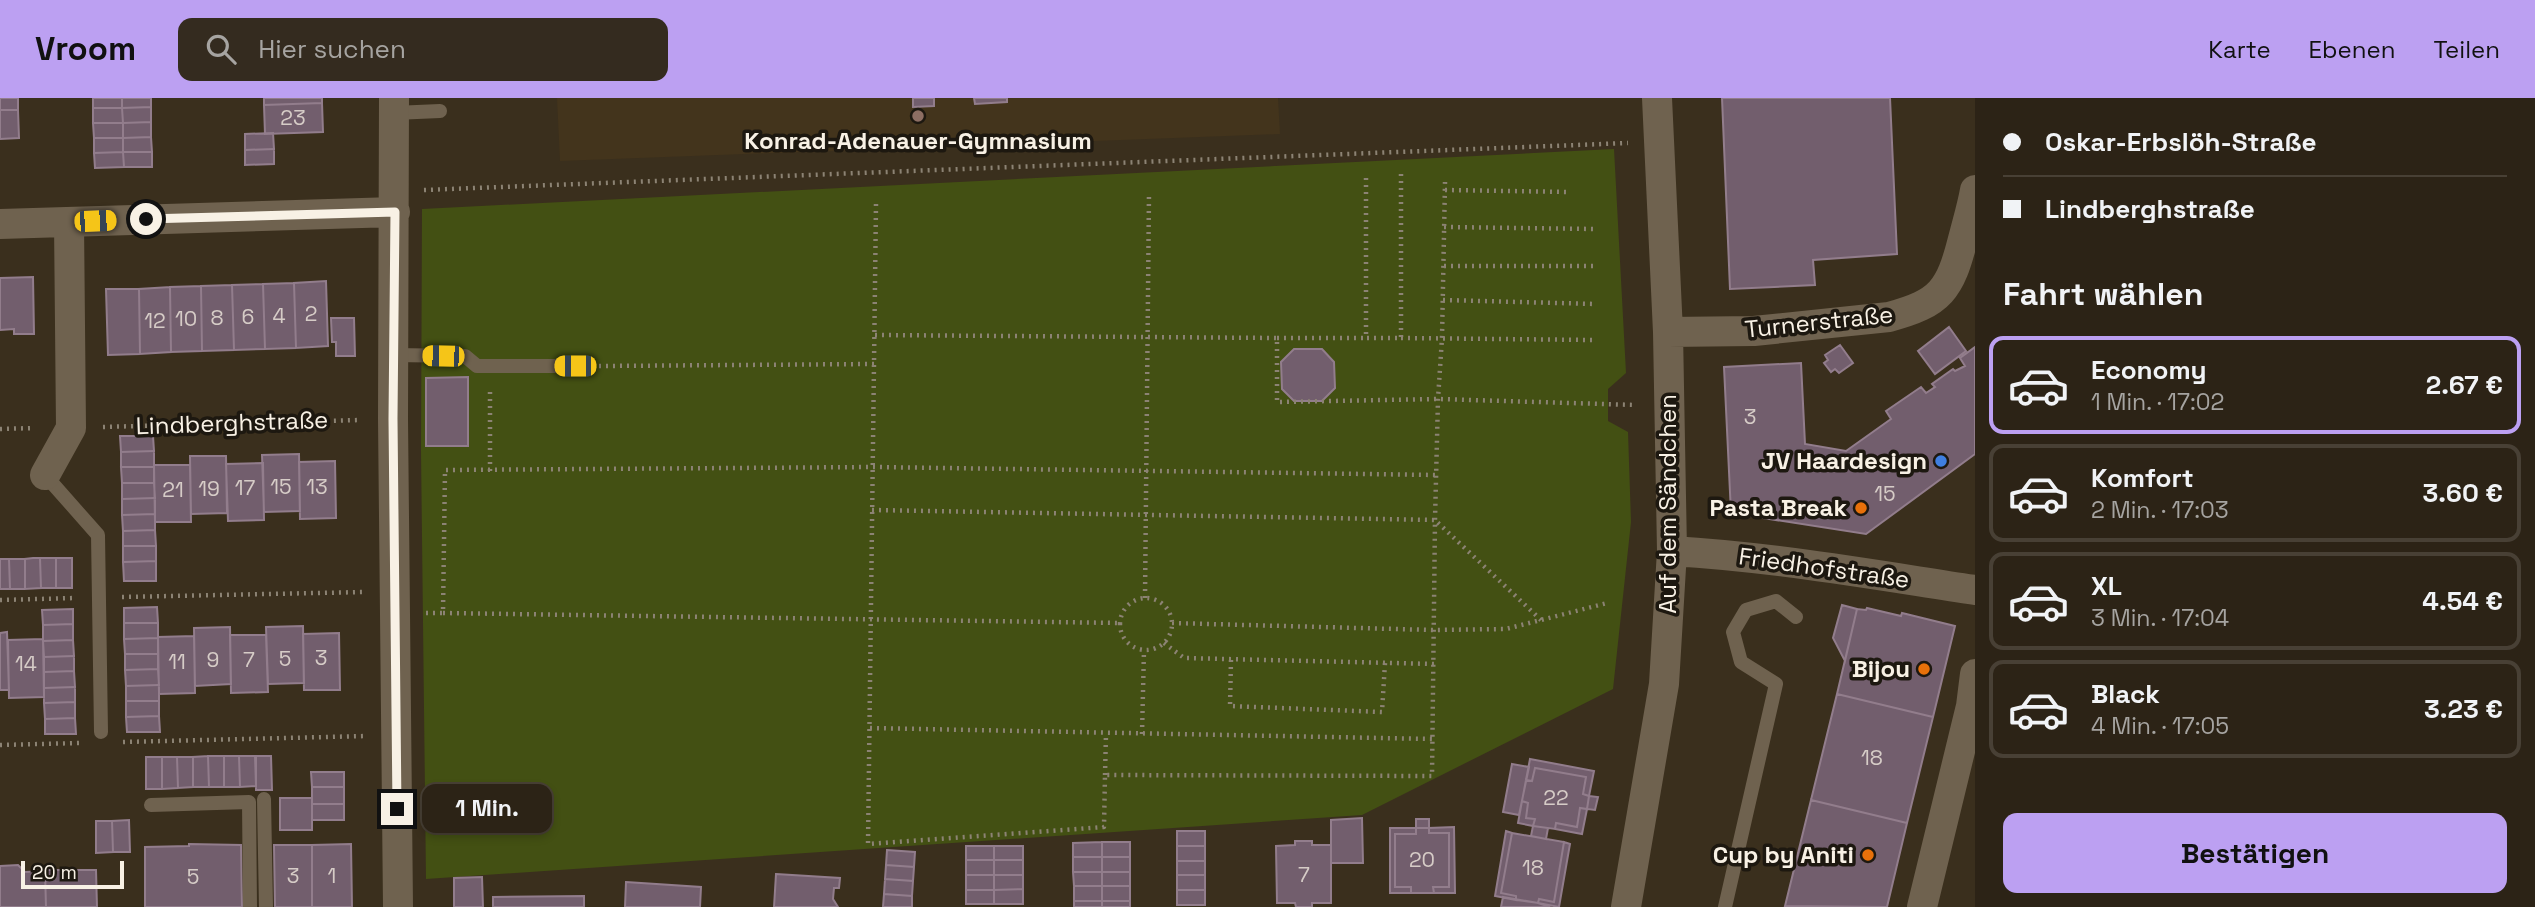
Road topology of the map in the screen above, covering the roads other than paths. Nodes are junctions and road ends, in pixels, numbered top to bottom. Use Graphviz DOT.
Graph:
graph roads {
  1 [pos="1657,98"];
  2 [pos="394,106"];
  3 [pos="440,111"];
  4 [pos="1975,190"];
  5 [pos="395,202"];
  6 [pos="69,222"];
  7 [pos="0,224"];
  8 [pos="1668,332"];
  9 [pos="393,355"];
  10 [pos="575,366"];
  11 [pos="45,475"];
  12 [pos="1672,551"];
  13 [pos="1975,590"];
  14 [pos="1797,617"];
  15 [pos="1975,674"];
  16 [pos="102,732"];
  17 [pos="264,799"];
  18 [pos="151,805"];
  19 [pos="250,907"];
  20 [pos="266,907"];
  21 [pos="398,907"];
  22 [pos="1626,907"];
  23 [pos="1725,907"];
  24 [pos="1922,907"];
  1 -- 8 [label="street, Auf dem Sändchen"];
  2 -- 3 [label="lane"];
  2 -- 5 [label="street"];
  4 -- 8 [label="street, Turnerstraße"];
  5 -- 6 [label="street"];
  5 -- 9 [label="street"];
  6 -- 7 [label="street"];
  6 -- 11 [label="street"];
  8 -- 12 [label="street, Auf dem Sändchen"];
  9 -- 10 [label="lane"];
  9 -- 21 [label="street"];
  11 -- 16 [label="lane"];
  12 -- 13 [label="street, Friedhofstraße"];
  12 -- 22 [label="street, Auf dem Sändchen"];
  14 -- 23 [label="lane"];
  15 -- 24 [label="street"];
  17 -- 20 [label="lane"];
  18 -- 19 [label="lane"];
}
